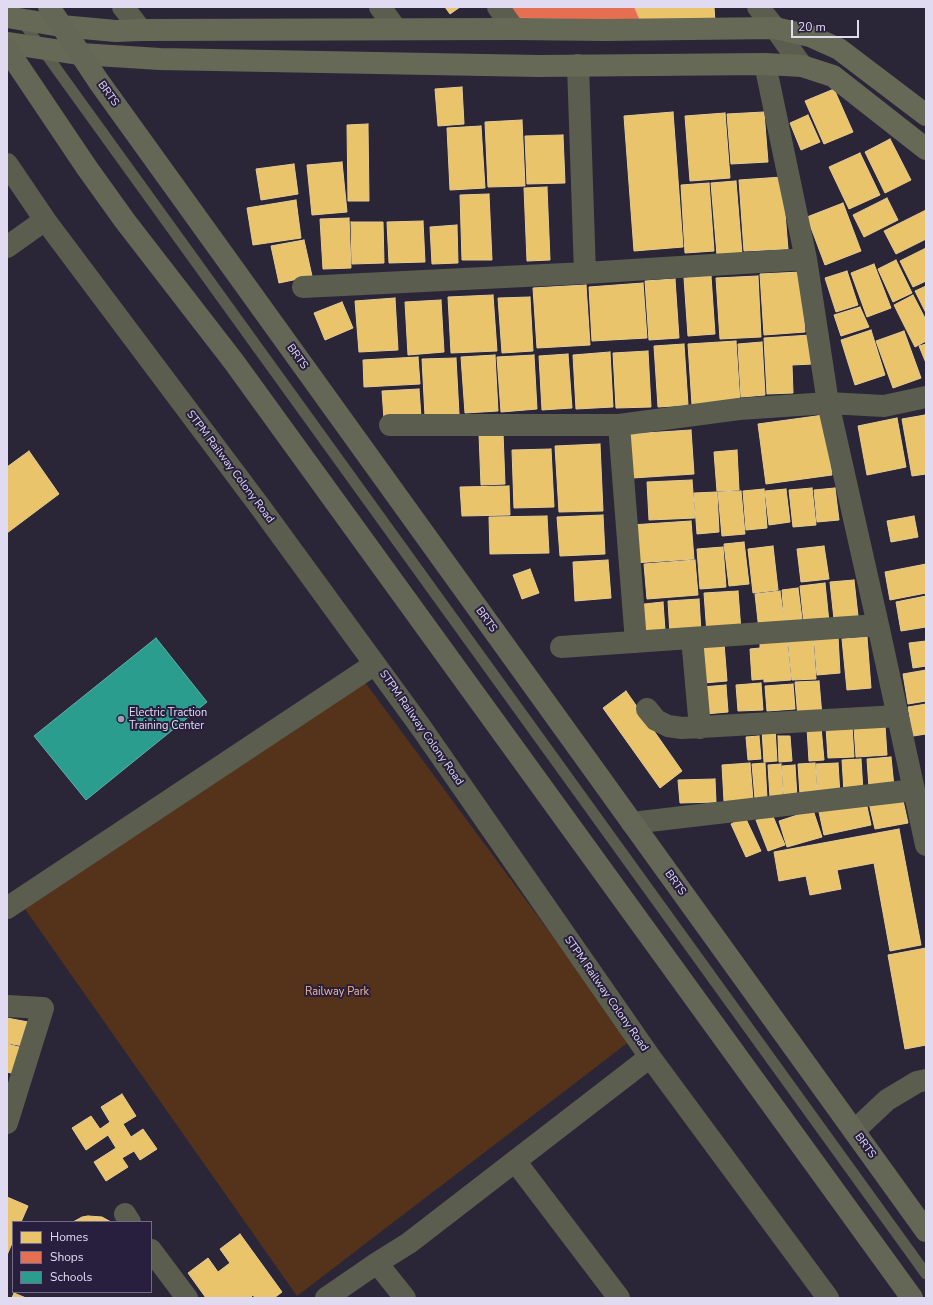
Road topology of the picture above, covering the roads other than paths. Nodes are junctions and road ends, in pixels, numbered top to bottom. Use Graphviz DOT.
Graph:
graph roads {
  1 [pos="49,7"];
  2 [pos="123,7"];
  3 [pos="380,7"];
  4 [pos="498,7"];
  5 [pos="758,7"];
  6 [pos="13,14"];
  7 [pos="61,26"];
  8 [pos="775,28"];
  9 [pos="396,29"];
  10 [pos="514,29"];
  11 [pos="141,30"];
  12 [pos="7,43"];
  13 [pos="41,48"];
  14 [pos="7,49"];
  15 [pos="80,54"];
  16 [pos="765,64"];
  17 [pos="578,65"];
  18 [pos="802,66"];
  19 [pos="926,115"];
  20 [pos="926,150"];
  21 [pos="7,164"];
  22 [pos="45,220"];
  23 [pos="7,247"];
  24 [pos="806,259"];
  25 [pos="585,273"];
  26 [pos="303,287"];
  27 [pos="926,397"];
  28 [pos="828,403"];
  29 [pos="390,424"];
  30 [pos="619,425"];
  31 [pos="878,625"];
  32 [pos="692,638"];
  33 [pos="636,642"];
  34 [pos="561,647"];
  35 [pos="375,664"];
  36 [pos="647,709"];
  37 [pos="898,716"];
  38 [pos="700,728"];
  39 [pos="914,790"];
  40 [pos="632,823"];
  41 [pos="926,845"];
  42 [pos="7,908"];
  43 [pos="7,1006"];
  44 [pos="650,1057"];
  45 [pos="926,1080"];
  46 [pos="7,1123"];
  47 [pos="854,1131"];
  48 [pos="515,1161"];
  49 [pos="926,1231"];
  50 [pos="152,1251"];
  51 [pos="378,1263"];
  52 [pos="926,1274"];
  53 [pos="187,1298"];
  54 [pos="326,1298"];
  55 [pos="405,1298"];
  56 [pos="619,1298"];
  57 [pos="828,1298"];
  58 [pos="912,1298"];
  1 -- 7 [label="main road, BRTS"];
  2 -- 11 [label="street"];
  3 -- 9 [label="street"];
  4 -- 10 [label="street"];
  5 -- 8 [label="street"];
  6 -- 7 [label="street"];
  6 -- 13 [label="lane"];
  7 -- 11 [label="street"];
  7 -- 15 [label="main road, BRTS"];
  8 -- 10 [label="street"];
  8 -- 18 [label="street"];
  8 -- 19 [label="street"];
  9 -- 10 [label="street"];
  9 -- 11 [label="street"];
  12 -- 13 [label="street"];
  13 -- 15 [label="street"];
  13 -- 52 [label="lane"];
  14 -- 58 [label="main road"];
  15 -- 17 [label="street"];
  15 -- 40 [label="main road, BRTS"];
  16 -- 17 [label="street"];
  16 -- 18 [label="street"];
  16 -- 24 [label="street"];
  17 -- 25 [label="street"];
  18 -- 20 [label="street"];
  21 -- 22 [label="street, STPM Railway Colony Road"];
  22 -- 23 [label="street"];
  22 -- 35 [label="street, STPM Railway Colony Road"];
  24 -- 25 [label="street"];
  24 -- 28 [label="street"];
  25 -- 26 [label="street"];
  27 -- 28 [label="street"];
  28 -- 30 [label="street"];
  28 -- 31 [label="street"];
  29 -- 30 [label="street"];
  30 -- 33 [label="street"];
  31 -- 32 [label="street"];
  31 -- 37 [label="street"];
  32 -- 33 [label="street"];
  32 -- 38 [label="street"];
  33 -- 34 [label="street"];
  35 -- 42 [label="street"];
  35 -- 44 [label="street, STPM Railway Colony Road"];
  36 -- 38 [label="street"];
  37 -- 38 [label="street"];
  37 -- 39 [label="street"];
  39 -- 40 [label="street"];
  39 -- 41 [label="street"];
  40 -- 47 [label="main road, BRTS"];
  43 -- 46 [label="street"];
  44 -- 48 [label="street"];
  44 -- 57 [label="street, STPM Railway Colony Road"];
  45 -- 47 [label="street"];
  47 -- 49 [label="main road, BRTS"];
  48 -- 51 [label="street"];
  48 -- 56 [label="street"];
  50 -- 53 [label="street"];
  51 -- 54 [label="street"];
  51 -- 55 [label="street"];
}
